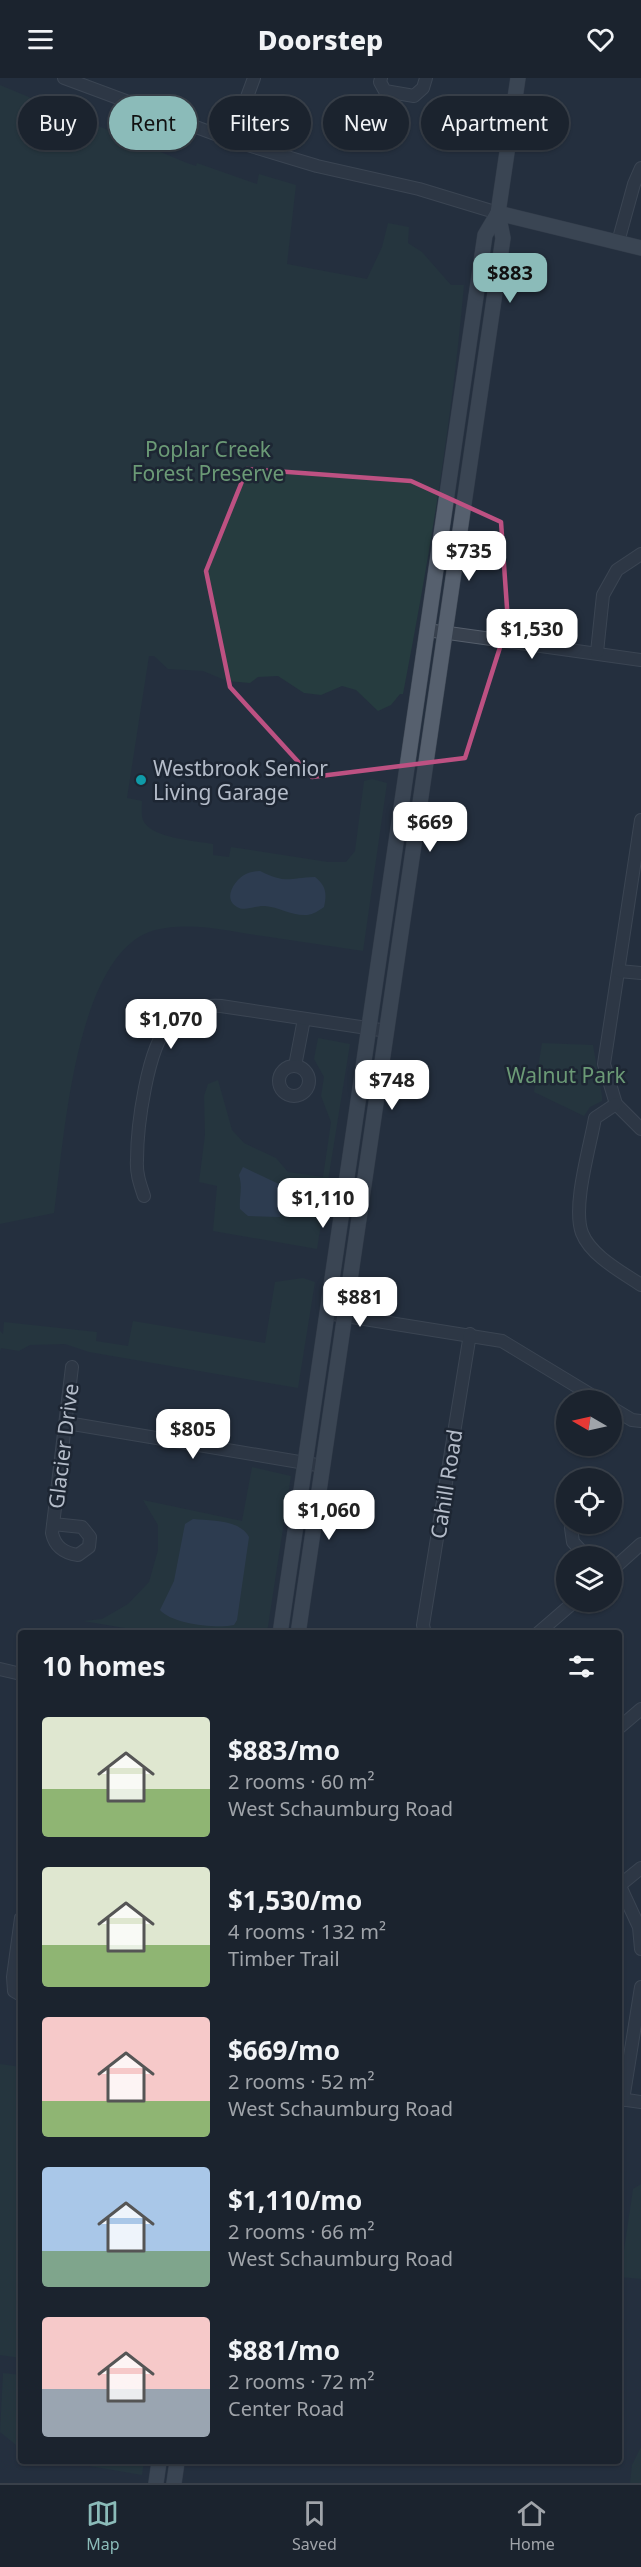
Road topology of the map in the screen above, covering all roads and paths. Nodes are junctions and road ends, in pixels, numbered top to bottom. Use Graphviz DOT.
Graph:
graph roads {
  1 [pos="64,78"];
  2 [pos="254,78"];
  3 [pos="381,78"];
  4 [pos="426,78"];
  5 [pos="518,78"];
  6 [pos="247,96"];
  7 [pos="209,132"];
  8 [pos="264,150"];
  9 [pos="641,168"];
  10 [pos="498,213"];
  11 [pos="618,242"];
  12 [pos="641,248"];
  13 [pos="641,554"];
  14 [pos="428,630"];
  15 [pos="446,632"];
  16 [pos="597,652"];
  17 [pos="641,660"];
  18 [pos="640,827"];
  19 [pos="619,971"];
  20 [pos="641,973"];
  21 [pos="167,1006"];
  22 [pos="176,1019"];
  23 [pos="304,1019"];
  24 [pos="369,1029"];
  25 [pos="387,1031"];
  26 [pos="296,1065"];
  27 [pos="616,1104"];
  28 [pos="641,1129"];
  29 [pos="144,1196"];
  30 [pos="641,1285"];
  31 [pos="327,1313"];
  32 [pos="345,1316"];
  33 [pos="470,1334"];
  34 [pos="72,1367"];
  35 [pos="583,1390"];
  36 [pos="622,1414"];
  37 [pos="641,1421"];
  38 [pos="67,1423"];
  39 [pos="305,1463"];
  40 [pos="323,1466"];
  41 [pos="53,1524"];
  42 [pos="641,1544"];
  43 [pos="622,1561"];
  44 [pos="562,1612"];
  45 [pos="281,1630"];
  46 [pos="299,1630"];
  47 [pos="424,1630"];
  48 [pos="542,1630"];
  49 [pos="0,1669"];
  50 [pos="18,1673"];
  51 [pos="641,1709"];
  52 [pos="622,1725"];
  53 [pos="641,1868"];
  54 [pos="622,1884"];
  55 [pos="622,1890"];
  56 [pos="18,1938"];
  57 [pos="641,1949"];
  58 [pos="641,1987"];
  59 [pos="18,1993"];
  60 [pos="622,2093"];
  61 [pos="622,2099"];
  62 [pos="641,2102"];
  63 [pos="159,2464"];
  64 [pos="177,2464"];
  65 [pos="156,2483"];
  66 [pos="174,2483"];
  1 -- 7 [label="street"];
  2 -- 6 [label="street"];
  3 -- 4 [label="street"];
  5 -- 10 [label="main road"];
  8 -- 10 [label="street"];
  9 -- 11 [label="street"];
  10 -- 11 [label="main road"];
  10 -- 14 [label="main road"];
  10 -- 15 [label="main road"];
  11 -- 12 [label="main road"];
  13 -- 16 [label="street"];
  14 -- 15 [label="street"];
  14 -- 24 [label="main road"];
  15 -- 16 [label="street"];
  15 -- 25 [label="main road"];
  16 -- 17 [label="street"];
  18 -- 19 [label="street"];
  19 -- 20 [label="street"];
  19 -- 27 [label="street"];
  21 -- 22 [label="street"];
  22 -- 23 [label="street"];
  22 -- 29 [label="street"];
  23 -- 24 [label="street"];
  23 -- 26 [label="street"];
  24 -- 25 [label="street"];
  24 -- 31 [label="main road"];
  25 -- 32 [label="main road"];
  27 -- 28 [label="street"];
  27 -- 30 [label="street"];
  31 -- 32 [label="street"];
  31 -- 39 [label="main road"];
  32 -- 33 [label="street"];
  32 -- 40 [label="main road"];
  33 -- 35 [label="street"];
  33 -- 47 [label="street, Cahill Road"];
  34 -- 38 [label="street, Glacier Drive"];
  36 -- 37 [label="street"];
  38 -- 39 [label="street"];
  38 -- 41 [label="street, Glacier Drive"];
  39 -- 40 [label="street"];
  39 -- 45 [label="main road"];
  40 -- 46 [label="main road"];
  42 -- 43 [label="street"];
  44 -- 48 [label="street"];
  49 -- 50 [label="street"];
  51 -- 52 [label="street"];
  53 -- 54 [label="street"];
  55 -- 57 [label="street"];
  56 -- 59 [label="street"];
  58 -- 60 [label="street"];
  61 -- 62 [label="street"];
  63 -- 65 [label="main road"];
  64 -- 66 [label="main road"];
}
